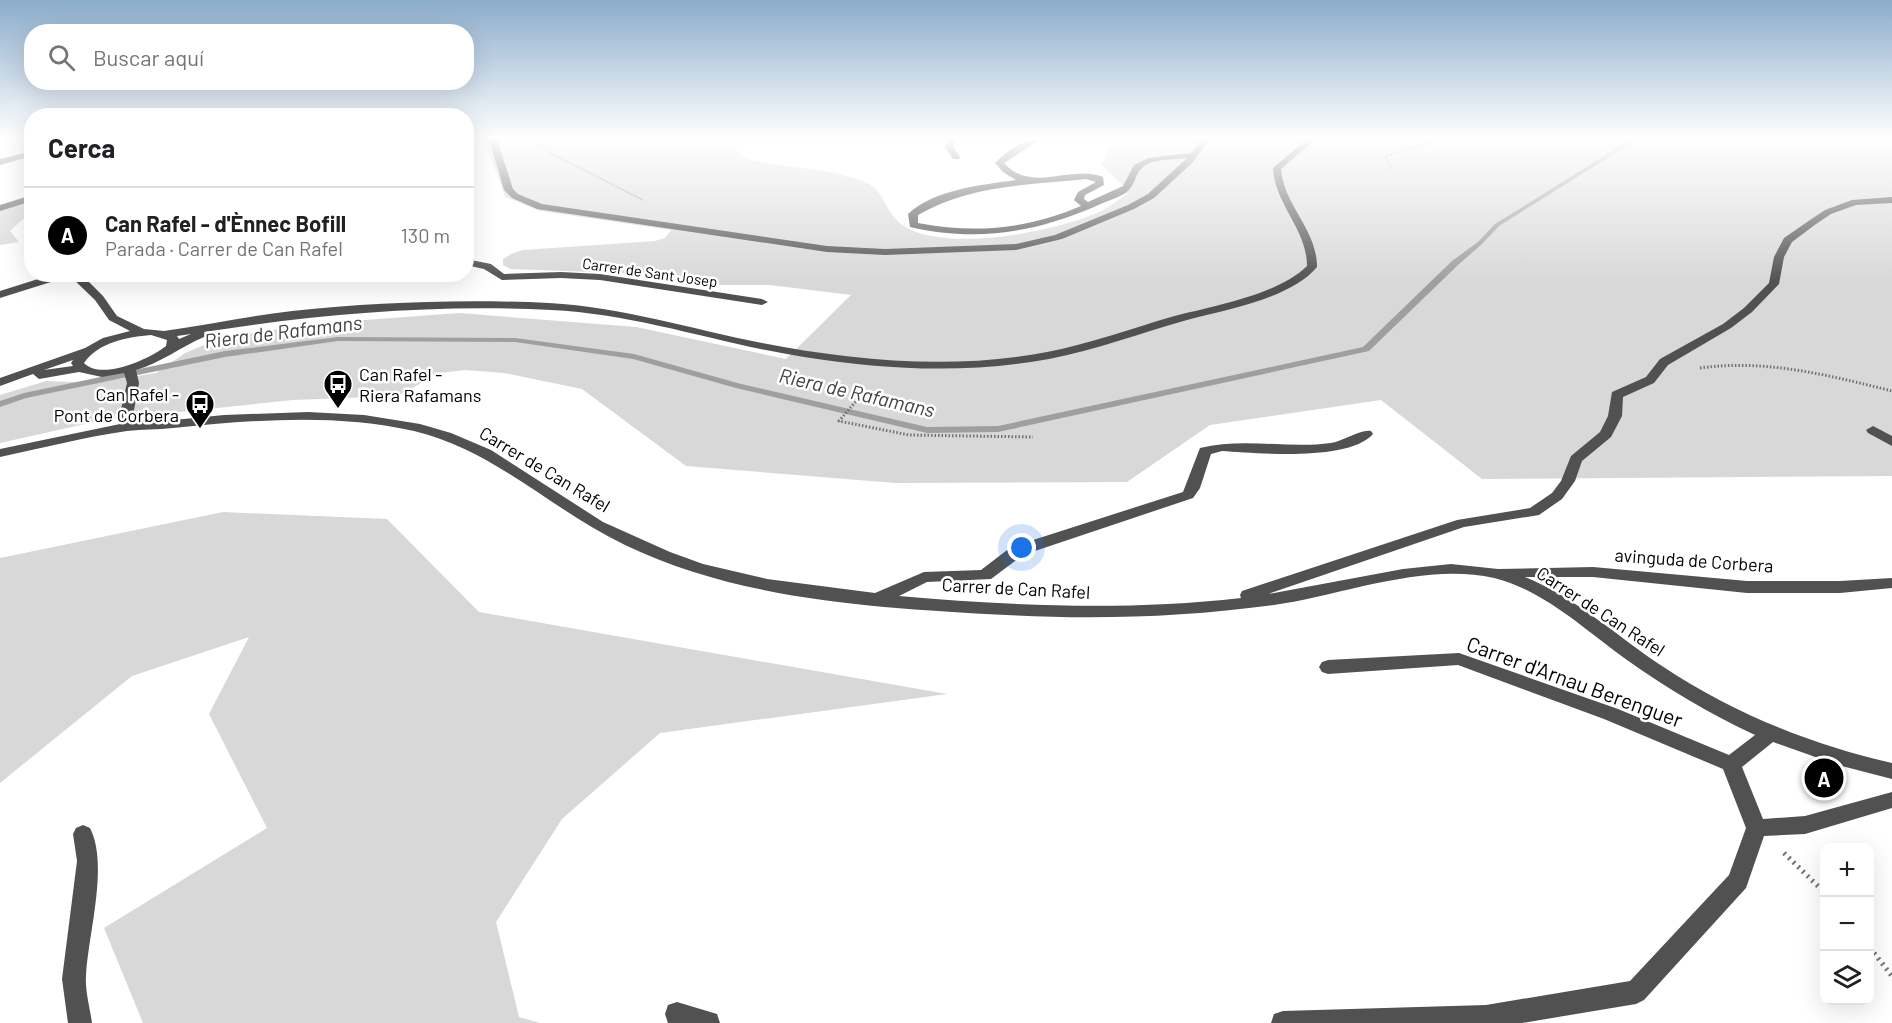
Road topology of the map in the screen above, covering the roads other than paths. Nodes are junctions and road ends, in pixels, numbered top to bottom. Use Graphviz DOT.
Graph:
graph roads {
  1 [pos="508,187"];
  2 [pos="994,187"];
  3 [pos="1094,187"];
  4 [pos="1125,187"];
  5 [pos="1161,187"];
  6 [pos="1279,187"];
  7 [pos="24,200"];
  8 [pos="1892,200"];
  9 [pos="1087,206"];
  10 [pos="0,208"];
  11 [pos="474,264"];
  12 [pos="24,279"];
  13 [pos="41,282"];
  14 [pos="82,282"];
  15 [pos="0,284"];
  16 [pos="0,295"];
  17 [pos="762,302"];
  18 [pos="113,318"];
  19 [pos="220,327"];
  20 [pos="142,332"];
  21 [pos="165,333"];
  22 [pos="172,347"];
  23 [pos="92,348"];
  24 [pos="129,369"];
  25 [pos="87,370"];
  26 [pos="2,381"];
  27 [pos="128,418"];
  28 [pos="1873,430"];
  29 [pos="1366,434"];
  30 [pos="1892,442"];
  31 [pos="0,453"];
  32 [pos="1492,572"];
  33 [pos="1892,583"];
  34 [pos="878,599"];
  35 [pos="1216,606"];
  36 [pos="1328,667"];
  37 [pos="1770,734"];
  38 [pos="1731,764"];
  39 [pos="1892,771"];
  40 [pos="1892,800"];
  41 [pos="1756,828"];
  42 [pos="83,834"];
  43 [pos="677,1014"];
  44 [pos="80,1023"];
  45 [pos="708,1023"];
  46 [pos="1283,1023"];
  1 -- 5 [label="street"];
  2 -- 9 [label="street"];
  3 -- 9 [label="street"];
  4 -- 9 [label="street"];
  6 -- 19 [label="street"];
  7 -- 10 [label="street"];
  8 -- 35 [label="street"];
  11 -- 17 [label="street, Carrer de Sant Josep"];
  12 -- 15 [label="street"];
  13 -- 16 [label="street"];
  14 -- 18 [label="street"];
  18 -- 20 [label="street"];
  18 -- 23 [label="street"];
  19 -- 21 [label="street"];
  19 -- 22 [label="street"];
  20 -- 21 [label="street"];
  20 -- 23 [label="street"];
  21 -- 22 [label="street"];
  22 -- 24 [label="street"];
  23 -- 25 [label="street"];
  23 -- 26 [label="street"];
  24 -- 25 [label="street"];
  24 -- 27 [label="street"];
  25 -- 26 [label="street"];
  27 -- 31 [label="street, Carrer de Can Rafel"];
  27 -- 34 [label="street, Carrer de Can Rafel"];
  28 -- 30 [label="street"];
  29 -- 34 [label="street"];
  32 -- 33 [label="street, avinguda de Corbera"];
  32 -- 35 [label="street, Carrer de Can Rafel"];
  32 -- 37 [label="street, Carrer de Can Rafel"];
  34 -- 35 [label="street, Carrer de Can Rafel"];
  36 -- 38 [label="street, Carrer d'Arnau Berenguer"];
  37 -- 38 [label="street"];
  37 -- 39 [label="street, Carrer de Can Rafel"];
  38 -- 41 [label="street"];
  40 -- 41 [label="street"];
  41 -- 46 [label="street"];
  42 -- 44 [label="street"];
  43 -- 45 [label="street"];
}
